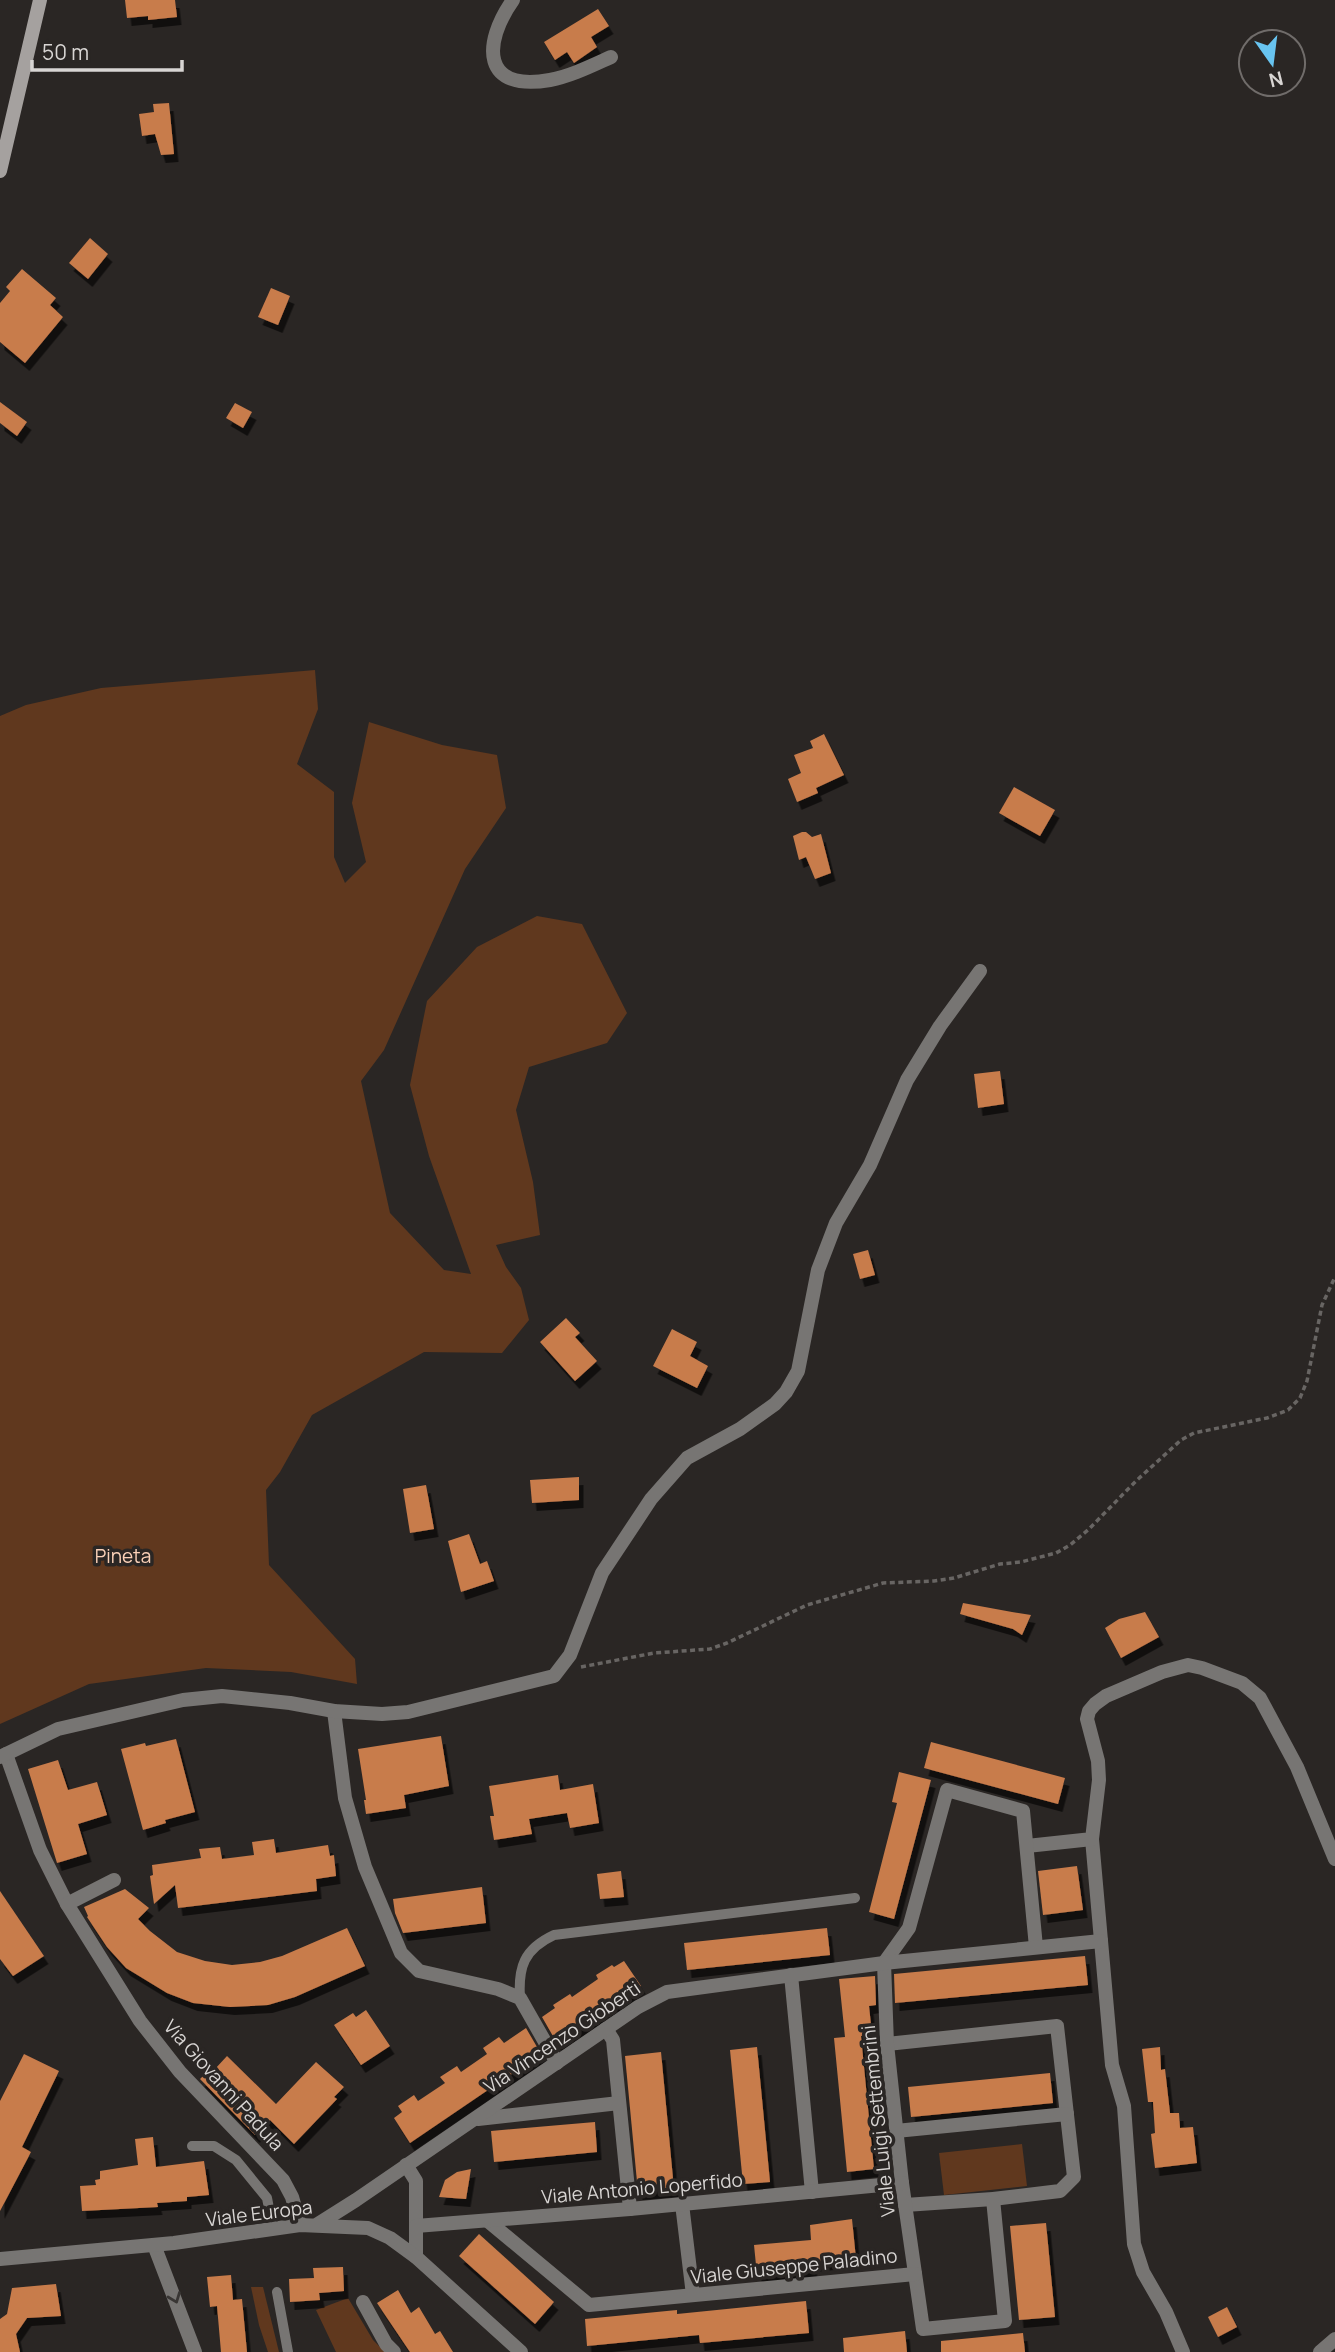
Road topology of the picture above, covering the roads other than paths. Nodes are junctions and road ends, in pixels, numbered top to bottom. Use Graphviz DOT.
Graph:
graph roads {
  1 [pos="40,0"];
  2 [pos="513,0"];
  3 [pos="611,57"];
  4 [pos="0,171"];
  5 [pos="980,971"];
  6 [pos="334,1711"];
  7 [pos="3,1755"];
  8 [pos="1092,1839"];
  9 [pos="1027,1846"];
  10 [pos="1335,1858"];
  11 [pos="114,1880"];
  12 [pos="855,1898"];
  13 [pos="67,1904"];
  14 [pos="1101,1941"];
  15 [pos="1036,1947"];
  16 [pos="884,1963"];
  17 [pos="791,1975"];
  18 [pos="520,1998"];
  19 [pos="606,2029"];
  20 [pos="887,2043"];
  21 [pos="557,2063"];
  22 [pos="619,2103"];
  23 [pos="1067,2114"];
  24 [pos="471,2120"];
  25 [pos="896,2131"];
  26 [pos="191,2146"];
  27 [pos="406,2165"];
  28 [pos="901,2183"];
  29 [pos="812,2192"];
  30 [pos="993,2199"];
  31 [pos="682,2204"];
  32 [pos="905,2204"];
  33 [pos="629,2209"];
  34 [pos="488,2221"];
  35 [pos="318,2224"];
  36 [pos="300,2225"];
  37 [pos="416,2226"];
  38 [pos="273,2229"];
  39 [pos="154,2245"];
  40 [pos="416,2257"];
  41 [pos="0,2259"];
  42 [pos="915,2274"];
  43 [pos="277,2292"];
  44 [pos="693,2295"];
  45 [pos="363,2302"];
  46 [pos="1335,2339"];
  47 [pos="195,2352"];
  48 [pos="288,2352"];
  49 [pos="394,2352"];
  50 [pos="521,2352"];
  51 [pos="1183,2352"];
  52 [pos="1320,2352"];
  1 -- 4 [label="main road"];
  2 -- 3 [label="street"];
  5 -- 6 [label="street"];
  6 -- 7 [label="street"];
  6 -- 18 [label="street"];
  7 -- 13 [label="street, Via Giovanni Padula"];
  8 -- 9 [label="street"];
  8 -- 10 [label="street"];
  8 -- 14 [label="street"];
  9 -- 15 [label="street"];
  9 -- 16 [label="street"];
  11 -- 13 [label="street"];
  12 -- 18 [label="lane"];
  13 -- 36 [label="street, Via Giovanni Padula"];
  14 -- 15 [label="street, Via Vincenzo Gioberti"];
  14 -- 51 [label="street"];
  15 -- 16 [label="street, Via Vincenzo Gioberti"];
  16 -- 17 [label="street, Via Vincenzo Gioberti"];
  16 -- 20 [label="street, Viale Luigi Settembrini"];
  17 -- 19 [label="street, Via Vincenzo Gioberti"];
  17 -- 29 [label="street"];
  18 -- 21 [label="street"];
  19 -- 21 [label="street, Via Vincenzo Gioberti"];
  19 -- 22 [label="street"];
  20 -- 23 [label="street"];
  20 -- 25 [label="street, Viale Luigi Settembrini"];
  21 -- 24 [label="street, Via Vincenzo Gioberti"];
  22 -- 24 [label="street, Via Vincenzo Gioberti"];
  22 -- 33 [label="street"];
  23 -- 25 [label="street"];
  23 -- 30 [label="street"];
  24 -- 27 [label="street, Via Vincenzo Gioberti"];
  25 -- 28 [label="street, Viale Luigi Settembrini"];
  26 -- 38 [label="lane"];
  27 -- 35 [label="street, Via Vincenzo Gioberti"];
  27 -- 37 [label="street"];
  28 -- 29 [label="street, Viale Antonio Loperfido"];
  28 -- 32 [label="street, Viale Luigi Settembrini"];
  29 -- 31 [label="street, Viale Antonio Loperfido"];
  30 -- 32 [label="street"];
  30 -- 42 [label="street, Viale Giuseppe Paladino"];
  31 -- 33 [label="street, Viale Antonio Loperfido"];
  31 -- 44 [label="street"];
  32 -- 42 [label="street, Viale Luigi Settembrini"];
  33 -- 34 [label="street, Viale Antonio Loperfido"];
  34 -- 37 [label="street, Viale Antonio Loperfido"];
  34 -- 44 [label="street, Viale Giuseppe Paladino"];
  35 -- 36 [label="street, Viale Europa"];
  35 -- 40 [label="street, Viale Europa"];
  36 -- 38 [label="street, Viale Europa"];
  37 -- 40 [label="street"];
  38 -- 39 [label="street, Viale Europa"];
  39 -- 41 [label="street, Viale Europa"];
  39 -- 47 [label="street, one-way"];
  40 -- 50 [label="street, Viale Europa"];
  42 -- 44 [label="street, Viale Giuseppe Paladino"];
  43 -- 48 [label="lane"];
  45 -- 49 [label="street"];
  46 -- 52 [label="street"];
}
